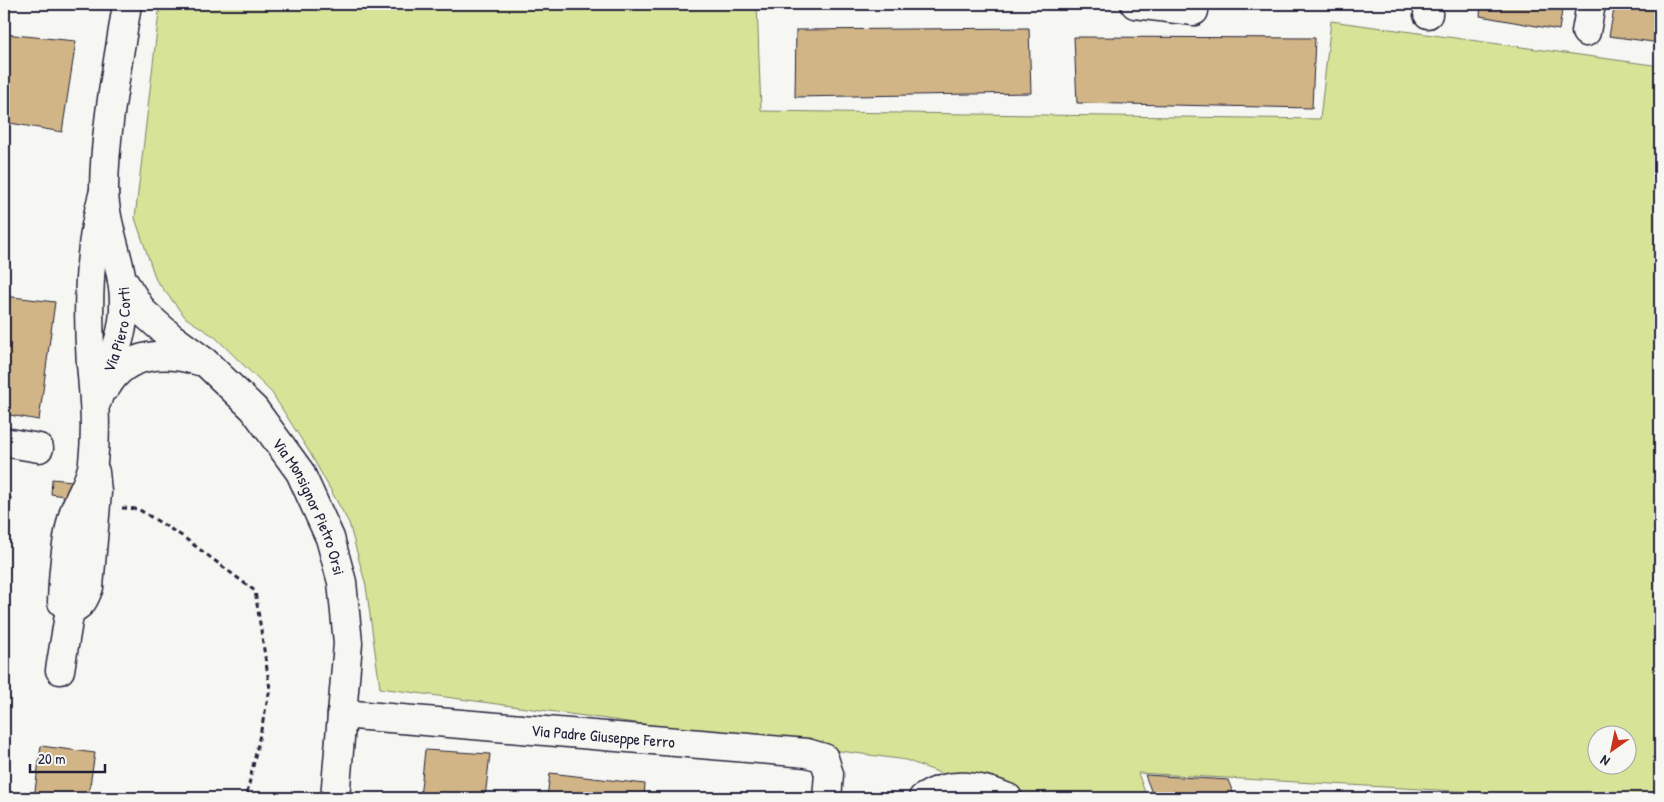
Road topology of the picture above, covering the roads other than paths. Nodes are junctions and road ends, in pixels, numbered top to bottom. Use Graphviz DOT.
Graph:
graph roads {
  1 [pos="127,4"];
  2 [pos="1135,4"];
  3 [pos="1591,4"];
  4 [pos="1194,11"];
  5 [pos="1586,32"];
  6 [pos="104,191"];
  7 [pos="122,279"];
  8 [pos="205,362"];
  9 [pos="96,407"];
  10 [pos="4,442"];
  11 [pos="39,448"];
  12 [pos="60,670"];
  13 [pos="342,714"];
  14 [pos="334,798"];
  15 [pos="827,798"];
  16 [pos="923,798"];
  17 [pos="1008,798"];
  1 -- 6 [label="street, Via Piero Corti"];
  2 -- 4 [label="street"];
  3 -- 5 [label="street"];
  6 -- 7 [label="street, Via Piero Corti"];
  6 -- 9 [label="street, Via Piero Corti"];
  7 -- 8 [label="street, Via Monsignor Pietro Orsi"];
  7 -- 9 [label="street, Via Piero Corti"];
  8 -- 9 [label="street, Via Piero Corti"];
  8 -- 13 [label="street, Via Monsignor Pietro Orsi"];
  9 -- 12 [label="street, Via Piero Corti"];
  10 -- 11 [label="street"];
  13 -- 14 [label="street, Via Monsignor Pietro Orsi"];
  13 -- 15 [label="street, Via Padre Giuseppe Ferro"];
  16 -- 17 [label="street"];
}
